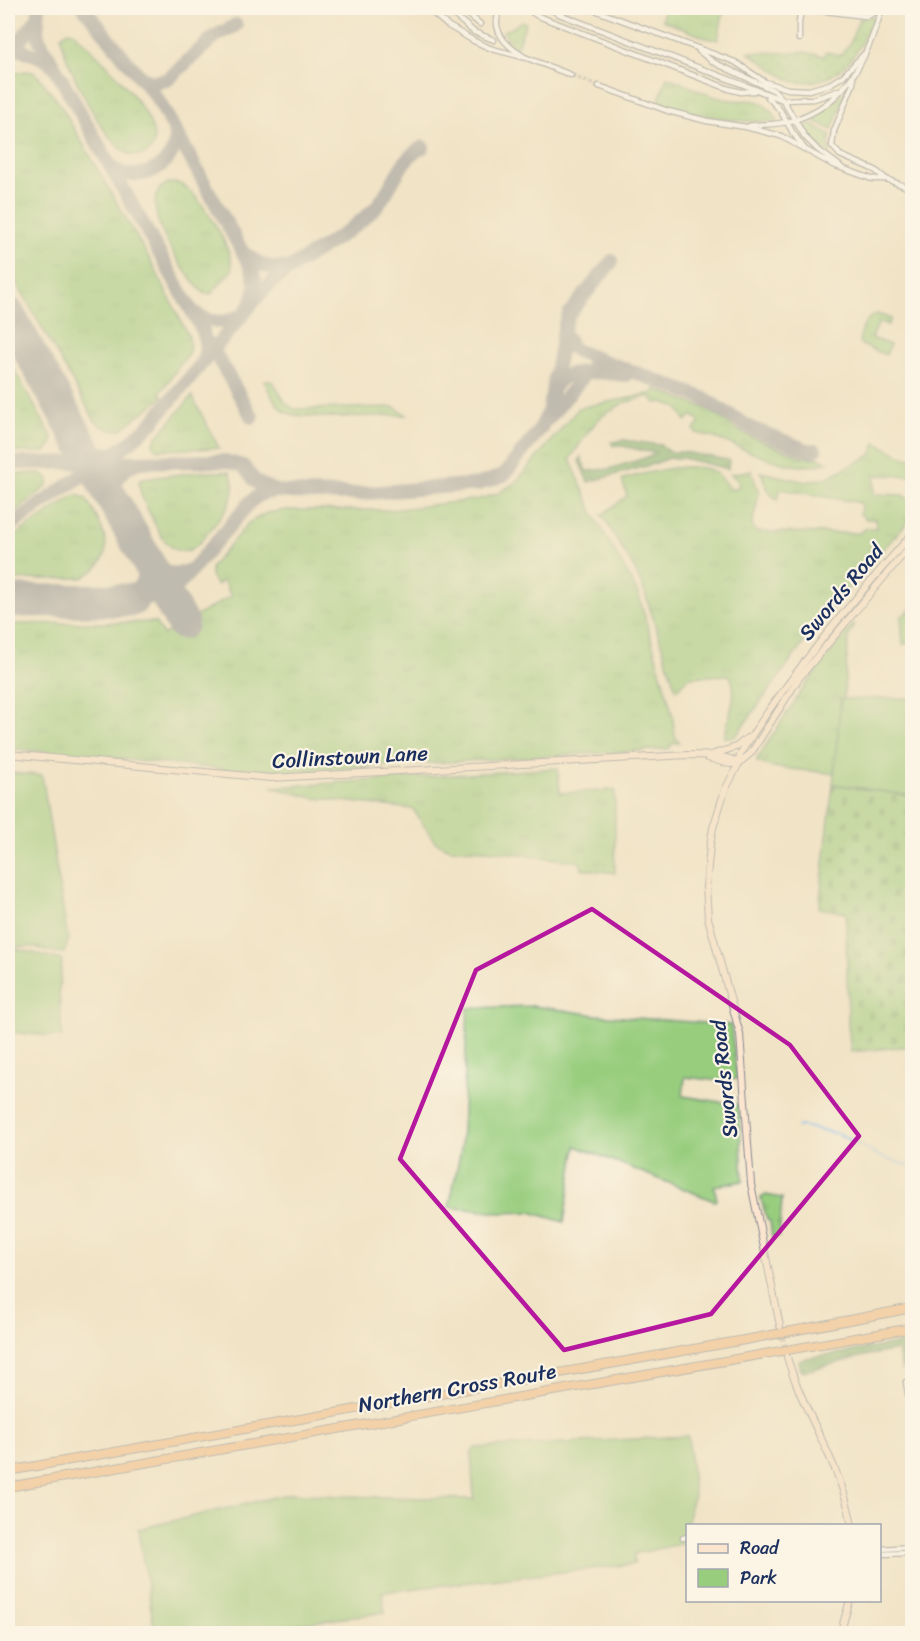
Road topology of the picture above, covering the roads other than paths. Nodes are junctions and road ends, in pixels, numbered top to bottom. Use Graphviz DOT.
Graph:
graph roads {
  1 [pos="427,8"];
  2 [pos="446,8"];
  3 [pos="461,8"];
  4 [pos="500,8"];
  5 [pos="549,8"];
  6 [pos="589,8"];
  7 [pos="801,8"];
  8 [pos="881,8"];
  9 [pos="530,11"];
  10 [pos="480,24"];
  11 [pos="799,39"];
  12 [pos="494,40"];
  13 [pos="697,50"];
  14 [pos="864,54"];
  15 [pos="527,58"];
  16 [pos="571,75"];
  17 [pos="853,77"];
  18 [pos="599,86"];
  19 [pos="843,89"];
  20 [pos="756,90"];
  21 [pos="763,94"];
  22 [pos="783,100"];
  23 [pos="794,120"];
  24 [pos="787,122"];
  25 [pos="746,127"];
  26 [pos="804,148"];
  27 [pos="841,167"];
  28 [pos="886,179"];
  29 [pos="912,189"];
  30 [pos="912,534"];
  31 [pos="912,544"];
  32 [pos="753,734"];
  33 [pos="8,754"];
  34 [pos="695,755"];
  35 [pos="712,755"];
  36 [pos="739,763"];
  37 [pos="912,1310"];
  38 [pos="780,1326"];
  39 [pos="912,1328"];
  40 [pos="788,1358"];
  41 [pos="906,1382"];
  42 [pos="912,1416"];
  43 [pos="8,1471"];
  44 [pos="8,1487"];
  45 [pos="852,1524"];
  46 [pos="912,1547"];
  47 [pos="881,1549"];
  48 [pos="912,1553"];
  49 [pos="881,1554"];
  50 [pos="849,1602"];
  51 [pos="840,1634"];
  1 -- 15 [label="street"];
  2 -- 12 [label="street"];
  3 -- 10 [label="street"];
  4 -- 15 [label="street"];
  5 -- 20 [label="street"];
  6 -- 13 [label="street"];
  7 -- 8 [label="street"];
  7 -- 11 [label="street"];
  8 -- 14 [label="street"];
  9 -- 20 [label="street"];
  13 -- 14 [label="street"];
  13 -- 22 [label="street"];
  14 -- 17 [label="street"];
  15 -- 16 [label="street"];
  17 -- 19 [label="street"];
  17 -- 28 [label="street"];
  18 -- 25 [label="street"];
  19 -- 22 [label="street"];
  19 -- 23 [label="street"];
  20 -- 21 [label="street"];
  21 -- 22 [label="street"];
  21 -- 24 [label="street"];
  22 -- 23 [label="street"];
  23 -- 24 [label="street"];
  23 -- 27 [label="street"];
  24 -- 25 [label="street"];
  24 -- 26 [label="street"];
  25 -- 26 [label="street"];
  26 -- 27 [label="street"];
  27 -- 28 [label="street"];
  28 -- 29 [label="street"];
  30 -- 32 [label="main road, Swords Road"];
  31 -- 36 [label="main road, Swords Road"];
  32 -- 35 [label="main road"];
  32 -- 36 [label="main road, Swords Road"];
  33 -- 34 [label="main road, Collinstown Lane"];
  34 -- 35 [label="main road, Collinstown Lane"];
  34 -- 36 [label="main road, Collinstown Lane"];
  35 -- 36 [label="main road, Collinstown Lane"];
  36 -- 38 [label="main road, Swords Road"];
  37 -- 43 [label="highway, Northern Cross Route"];
  39 -- 44 [label="highway, Northern Cross Route"];
  40 -- 45 [label="main road"];
  41 -- 42 [label="street"];
  46 -- 47 [label="street"];
  48 -- 49 [label="street"];
  50 -- 51 [label="main road"];
}
